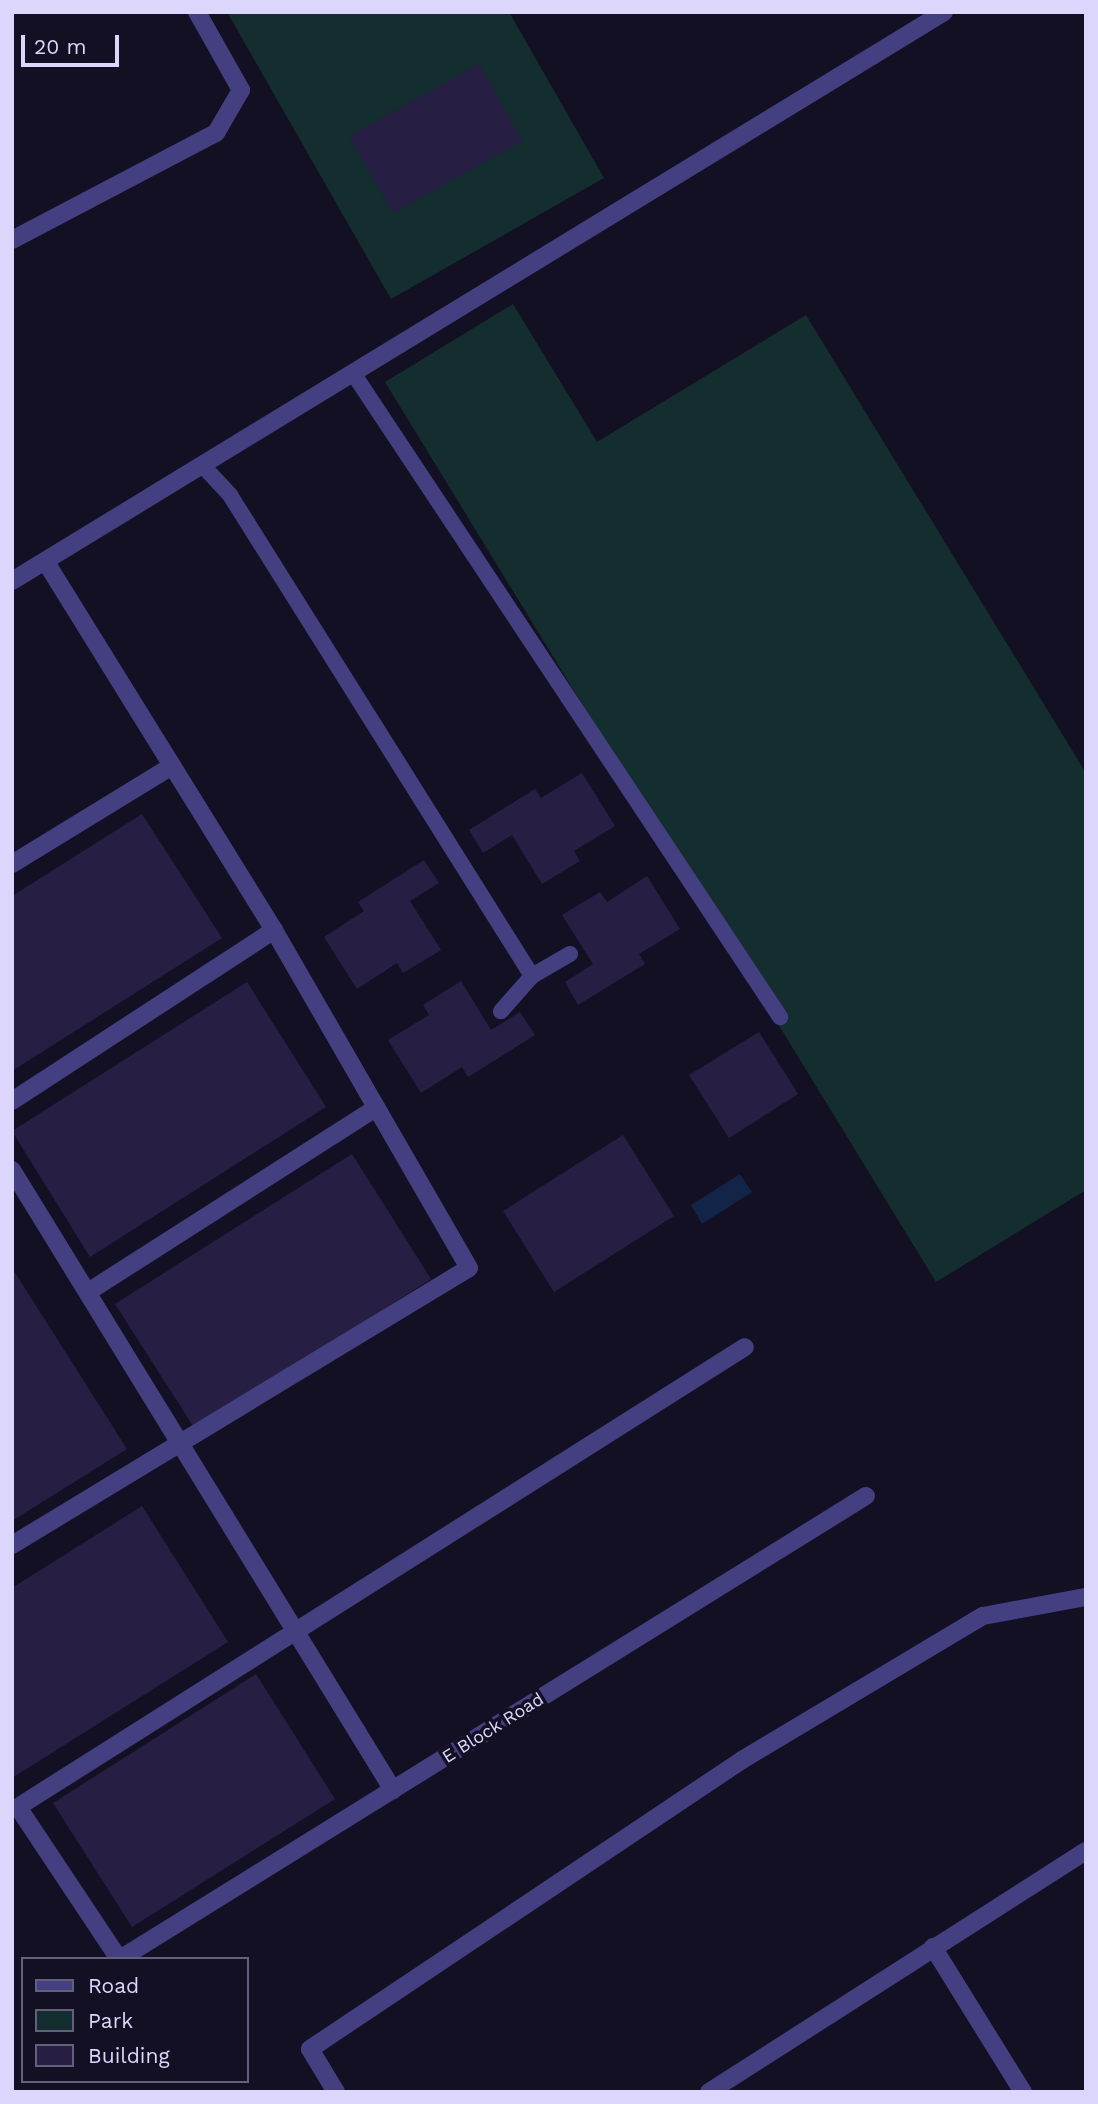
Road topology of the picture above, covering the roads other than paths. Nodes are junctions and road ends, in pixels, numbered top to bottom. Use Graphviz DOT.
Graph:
graph roads {
  1 [pos="197,12"];
  2 [pos="944,12"];
  3 [pos="12,240"];
  4 [pos="353,373"];
  5 [pos="204,467"];
  6 [pos="44,561"];
  7 [pos="12,581"];
  8 [pos="172,766"];
  9 [pos="12,864"];
  10 [pos="274,930"];
  11 [pos="570,954"];
  12 [pos="532,976"];
  13 [pos="501,1011"];
  14 [pos="780,1017"];
  15 [pos="12,1101"];
  16 [pos="376,1108"];
  17 [pos="12,1170"];
  18 [pos="88,1292"];
  19 [pos="745,1347"];
  20 [pos="180,1446"];
  21 [pos="866,1496"];
  22 [pos="12,1545"];
  23 [pos="1086,1597"];
  24 [pos="294,1634"];
  25 [pos="393,1790"];
  26 [pos="15,1807"];
  27 [pos="1086,1851"];
  28 [pos="933,1947"];
  29 [pos="118,1957"];
  30 [pos="122,1957"];
  31 [pos="336,2092"];
  32 [pos="709,2092"];
  33 [pos="1023,2092"];
  1 -- 3 [label="street"];
  2 -- 4 [label="street"];
  4 -- 5 [label="street"];
  4 -- 14 [label="lane"];
  5 -- 6 [label="street"];
  5 -- 12 [label="lane"];
  6 -- 7 [label="street"];
  6 -- 8 [label="street"];
  8 -- 9 [label="street"];
  8 -- 10 [label="street"];
  10 -- 15 [label="street"];
  10 -- 16 [label="street"];
  11 -- 12 [label="lane"];
  12 -- 13 [label="lane"];
  16 -- 18 [label="street"];
  16 -- 20 [label="street"];
  17 -- 18 [label="street"];
  18 -- 20 [label="street"];
  19 -- 24 [label="street"];
  20 -- 22 [label="street"];
  20 -- 24 [label="street"];
  21 -- 25 [label="street, E Block Road"];
  23 -- 31 [label="street"];
  24 -- 25 [label="street"];
  24 -- 26 [label="street"];
  25 -- 30 [label="street, E Block Road"];
  26 -- 29 [label="street"];
  27 -- 28 [label="street"];
  28 -- 32 [label="street"];
  28 -- 33 [label="street"];
}
